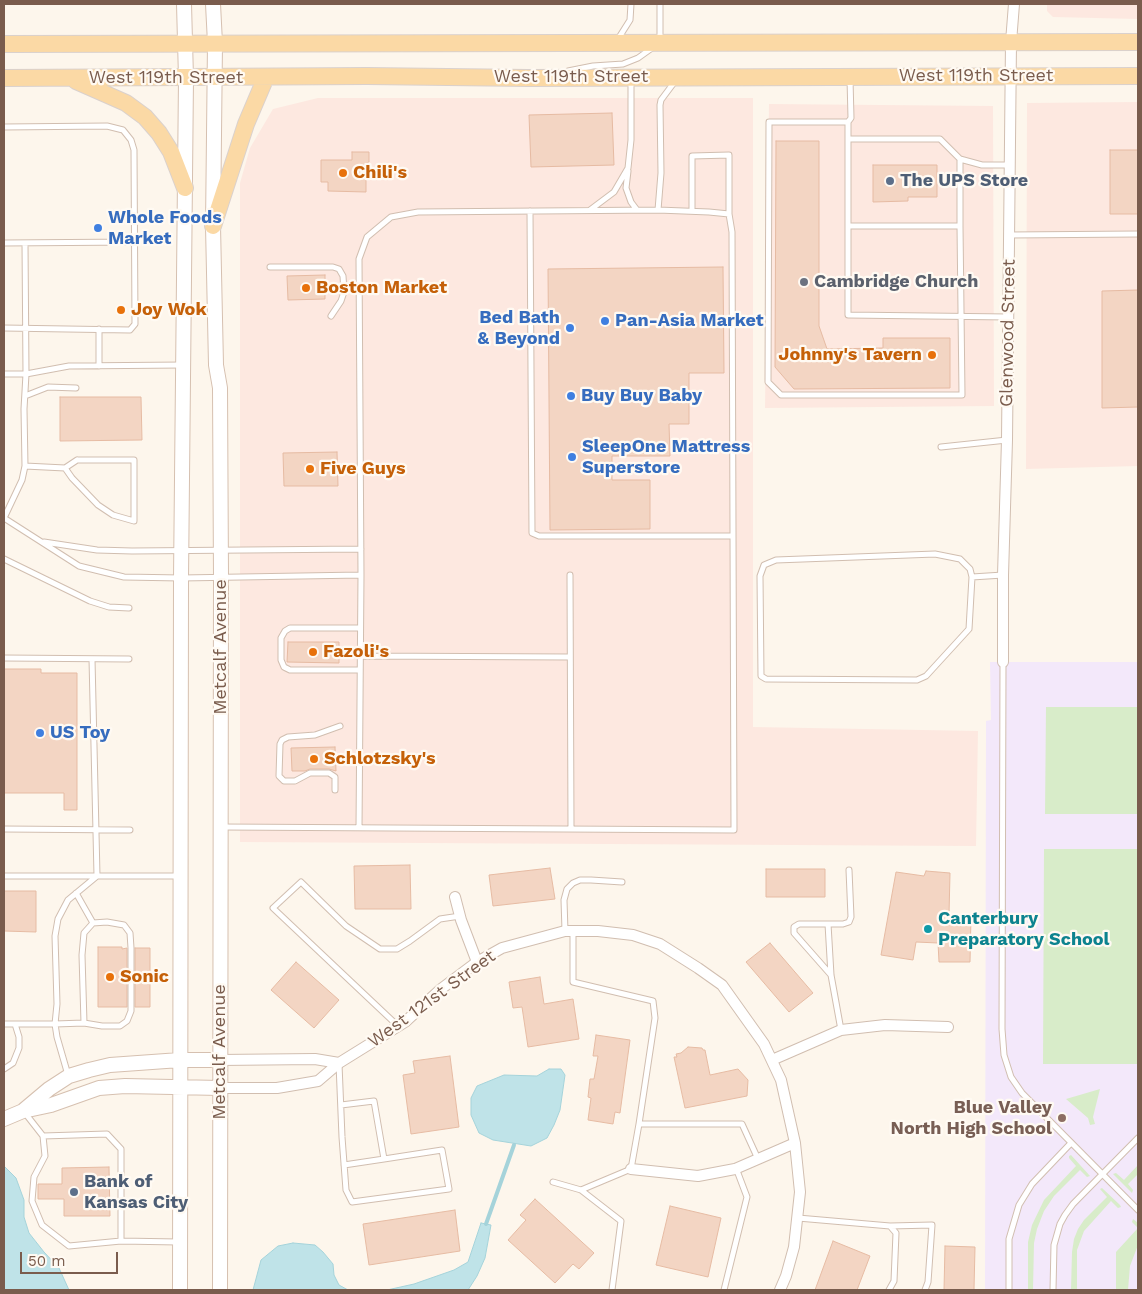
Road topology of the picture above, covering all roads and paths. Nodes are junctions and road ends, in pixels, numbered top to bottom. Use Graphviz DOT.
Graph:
graph roads {
  1 [pos="184,4"];
  2 [pos="213,4"];
  3 [pos="631,4"];
  4 [pos="660,4"];
  5 [pos="1014,4"];
  6 [pos="616,42"];
  7 [pos="660,42"];
  8 [pos="1011,42"];
  9 [pos="1138,42"];
  10 [pos="186,43"];
  11 [pos="215,43"];
  12 [pos="4,44"];
  13 [pos="850,76"];
  14 [pos="1010,76"];
  15 [pos="1138,76"];
  16 [pos="266,77"];
  17 [pos="631,77"];
  18 [pos="678,77"];
  19 [pos="4,78"];
  20 [pos="70,78"];
  21 [pos="186,78"];
  22 [pos="214,78"];
  23 [pos="528,78"];
  24 [pos="848,122"];
  25 [pos="4,127"];
  26 [pos="848,139"];
  27 [pos="960,159"];
  28 [pos="1010,165"];
  29 [pos="628,168"];
  30 [pos="185,188"];
  31 [pos="637,210"];
  32 [pos="658,210"];
  33 [pos="530,211"];
  34 [pos="589,211"];
  35 [pos="692,211"];
  36 [pos="729,214"];
  37 [pos="213,226"];
  38 [pos="848,226"];
  39 [pos="960,226"];
  40 [pos="1138,234"];
  41 [pos="1009,235"];
  42 [pos="134,242"];
  43 [pos="4,243"];
  44 [pos="25,243"];
  45 [pos="270,268"];
  46 [pos="331,316"];
  47 [pos="962,317"];
  48 [pos="1008,317"];
  49 [pos="4,328"];
  50 [pos="25,328"];
  51 [pos="99,329"];
  52 [pos="183,365"];
  53 [pos="99,366"];
  54 [pos="4,374"];
  55 [pos="26,374"];
  56 [pos="76,388"];
  57 [pos="24,396"];
  58 [pos="1007,440"];
  59 [pos="942,447"];
  60 [pos="25,466"];
  61 [pos="65,468"];
  62 [pos="4,518"];
  63 [pos="733,536"];
  64 [pos="41,541"];
  65 [pos="361,549"];
  66 [pos="221,550"];
  67 [pos="182,551"];
  68 [pos="4,559"];
  69 [pos="361,575"];
  70 [pos="1003,575"];
  71 [pos="570,576"];
  72 [pos="972,577"];
  73 [pos="181,578"];
  74 [pos="221,578"];
  75 [pos="129,608"];
  76 [pos="360,628"];
  77 [pos="360,656"];
  78 [pos="570,657"];
  79 [pos="4,658"];
  80 [pos="92,659"];
  81 [pos="129,659"];
  82 [pos="1003,662"];
  83 [pos="360,670"];
  84 [pos="340,726"];
  85 [pos="335,790"];
  86 [pos="220,827"];
  87 [pos="358,828"];
  88 [pos="4,829"];
  89 [pos="96,829"];
  90 [pos="571,829"];
  91 [pos="130,830"];
  92 [pos="849,870"];
  93 [pos="4,876"];
  94 [pos="97,876"];
  95 [pos="181,876"];
  96 [pos="622,882"];
  97 [pos="76,894"];
  98 [pos="455,897"];
  99 [pos="460,916"];
  100 [pos="93,923"];
  101 [pos="828,924"];
  102 [pos="569,931"];
  103 [pos="477,962"];
  104 [pos="831,975"];
  105 [pos="84,1023"];
  106 [pos="4,1024"];
  107 [pos="15,1024"];
  108 [pos="55,1024"];
  109 [pos="398,1026"];
  110 [pos="948,1027"];
  111 [pos="841,1030"];
  112 [pos="180,1060"];
  113 [pos="220,1060"];
  114 [pos="772,1060"];
  115 [pos="339,1064"];
  116 [pos="4,1069"];
  117 [pos="69,1076"];
  118 [pos="180,1087"];
  119 [pos="220,1088"];
  120 [pos="341,1105"];
  121 [pos="23,1111"];
  122 [pos="4,1119"];
  123 [pos="639,1124"];
  124 [pos="43,1136"];
  125 [pos="1138,1138"];
  126 [pos="795,1143"];
  127 [pos="1070,1143"];
  128 [pos="384,1159"];
  129 [pos="758,1159"];
  130 [pos="344,1165"];
  131 [pos="736,1168"];
  132 [pos="631,1169"];
  133 [pos="1102,1174"];
  134 [pos="554,1182"];
  135 [pos="581,1190"];
  136 [pos="1138,1210"];
  137 [pos="798,1218"];
  138 [pos="890,1226"];
  139 [pos="121,1241"];
  140 [pos="180,1242"];
  141 [pos="180,1290"];
  142 [pos="220,1290"];
  143 [pos="612,1290"];
  144 [pos="724,1290"];
  145 [pos="780,1290"];
  146 [pos="889,1290"];
  147 [pos="926,1290"];
  148 [pos="1009,1290"];
  149 [pos="1053,1290"];
  1 -- 10 [label="main road"];
  2 -- 11 [label="main road, Metcalf Avenue"];
  3 -- 6 [label="lane"];
  4 -- 7 [label="lane"];
  5 -- 8 [label="street, Glenwood Street"];
  6 -- 7 [label="main road, West 119th Street"];
  6 -- 11 [label="main road, West 119th Street"];
  7 -- 8 [label="main road, West 119th Street"];
  7 -- 23 [label="lane"];
  8 -- 9 [label="main road, West 119th Street"];
  8 -- 14 [label="street, Glenwood Street"];
  10 -- 11 [label="main road, West 119th Street"];
  10 -- 12 [label="main road, West 119th Street"];
  10 -- 21 [label="main road"];
  11 -- 22 [label="main road, Metcalf Avenue"];
  13 -- 14 [label="main road, West 119th Street"];
  13 -- 18 [label="main road, West 119th Street"];
  13 -- 24 [label="lane"];
  14 -- 15 [label="main road, West 119th Street"];
  14 -- 28 [label="street, Glenwood Street"];
  16 -- 22 [label="main road, West 119th Street"];
  16 -- 23 [label="main road, West 119th Street"];
  16 -- 37 [label="main road"];
  17 -- 18 [label="main road, West 119th Street"];
  17 -- 23 [label="main road, West 119th Street"];
  17 -- 29 [label="lane"];
  18 -- 32 [label="lane"];
  19 -- 20 [label="main road, West 119th Street"];
  20 -- 21 [label="main road, West 119th Street"];
  20 -- 30 [label="main road"];
  21 -- 22 [label="main road, West 119th Street"];
  21 -- 30 [label="main road"];
  22 -- 37 [label="main road, Metcalf Avenue"];
  24 -- 26 [label="lane"];
  24 -- 47 [label="lane"];
  25 -- 42 [label="lane"];
  26 -- 27 [label="lane"];
  26 -- 38 [label="lane"];
  27 -- 28 [label="lane"];
  27 -- 39 [label="lane"];
  28 -- 41 [label="street, Glenwood Street"];
  29 -- 31 [label="lane"];
  29 -- 34 [label="lane"];
  30 -- 52 [label="main road"];
  31 -- 32 [label="lane"];
  31 -- 34 [label="lane"];
  32 -- 35 [label="lane"];
  33 -- 34 [label="lane"];
  33 -- 63 [label="lane"];
  33 -- 65 [label="lane"];
  35 -- 36 [label="lane"];
  35 -- 36 [label="lane"];
  36 -- 63 [label="lane"];
  37 -- 66 [label="main road, Metcalf Avenue"];
  38 -- 39 [label="lane"];
  38 -- 47 [label="lane"];
  39 -- 47 [label="lane"];
  40 -- 41 [label="lane"];
  41 -- 48 [label="street, Glenwood Street"];
  42 -- 44 [label="lane"];
  42 -- 51 [label="lane"];
  43 -- 44 [label="lane"];
  44 -- 50 [label="lane"];
  45 -- 46 [label="lane"];
  47 -- 48 [label="lane"];
  48 -- 58 [label="street, Glenwood Street"];
  49 -- 50 [label="lane"];
  50 -- 51 [label="lane"];
  50 -- 55 [label="lane"];
  51 -- 53 [label="lane"];
  52 -- 53 [label="lane"];
  52 -- 67 [label="main road"];
  53 -- 55 [label="lane"];
  54 -- 55 [label="lane"];
  55 -- 57 [label="lane"];
  56 -- 57 [label="lane"];
  57 -- 60 [label="lane"];
  58 -- 59 [label="lane"];
  58 -- 70 [label="street, Glenwood Street"];
  60 -- 61 [label="lane"];
  60 -- 62 [label="lane"];
  61 -- 61 [label="lane"];
  62 -- 64 [label="lane"];
  63 -- 90 [label="lane"];
  64 -- 67 [label="lane"];
  64 -- 73 [label="lane"];
  65 -- 66 [label="lane"];
  65 -- 69 [label="lane"];
  66 -- 67 [label="lane"];
  66 -- 74 [label="main road, Metcalf Avenue"];
  67 -- 73 [label="main road"];
  68 -- 75 [label="lane"];
  69 -- 74 [label="lane"];
  69 -- 76 [label="lane"];
  70 -- 72 [label="lane"];
  70 -- 82 [label="street, Glenwood Street"];
  71 -- 78 [label="lane"];
  72 -- 72 [label="lane"];
  73 -- 74 [label="lane"];
  73 -- 95 [label="main road"];
  74 -- 86 [label="main road, Metcalf Avenue"];
  76 -- 77 [label="lane"];
  76 -- 83 [label="lane"];
  77 -- 78 [label="lane"];
  77 -- 83 [label="lane"];
  78 -- 90 [label="lane"];
  79 -- 80 [label="lane"];
  80 -- 81 [label="lane"];
  80 -- 89 [label="lane"];
  82 -- 127 [label="lane"];
  83 -- 87 [label="lane"];
  84 -- 85 [label="lane"];
  86 -- 87 [label="lane"];
  86 -- 113 [label="main road, Metcalf Avenue"];
  87 -- 90 [label="lane"];
  88 -- 89 [label="lane"];
  89 -- 91 [label="lane"];
  89 -- 94 [label="lane"];
  92 -- 101 [label="lane"];
  93 -- 94 [label="lane"];
  94 -- 95 [label="lane"];
  94 -- 97 [label="lane"];
  95 -- 112 [label="main road"];
  96 -- 102 [label="lane"];
  97 -- 100 [label="lane"];
  97 -- 108 [label="lane"];
  98 -- 99 [label="street"];
  99 -- 103 [label="street"];
  99 -- 109 [label="lane"];
  100 -- 105 [label="lane"];
  100 -- 105 [label="lane"];
  101 -- 104 [label="lane"];
  101 -- 104 [label="lane"];
  102 -- 103 [label="street, West 121st Street"];
  102 -- 114 [label="street, West 121st Street"];
  102 -- 123 [label="lane"];
  103 -- 109 [label="street, West 121st Street"];
  104 -- 111 [label="lane"];
  105 -- 108 [label="lane"];
  106 -- 107 [label="lane"];
  107 -- 108 [label="lane"];
  107 -- 116 [label="lane"];
  108 -- 117 [label="lane"];
  109 -- 115 [label="street, West 121st Street"];
  110 -- 111 [label="street"];
  111 -- 114 [label="street"];
  112 -- 113 [label="main road, West 121st Street"];
  112 -- 117 [label="main road, West 121st Street"];
  112 -- 118 [label="main road"];
  113 -- 115 [label="street, West 121st Street"];
  113 -- 119 [label="main road, Metcalf Avenue"];
  114 -- 126 [label="street, West 121st Street"];
  115 -- 119 [label="street, West 121st Street"];
  115 -- 120 [label="lane"];
  117 -- 121 [label="main road, West 121st Street"];
  118 -- 119 [label="main road, West 121st Street"];
  118 -- 121 [label="main road, West 121st Street"];
  118 -- 140 [label="main road"];
  119 -- 142 [label="main road, Metcalf Avenue"];
  120 -- 128 [label="lane"];
  120 -- 130 [label="lane"];
  121 -- 122 [label="main road, West 121st Street"];
  121 -- 124 [label="lane"];
  123 -- 129 [label="lane"];
  123 -- 132 [label="lane"];
  124 -- 139 [label="lane"];
  124 -- 139 [label="lane"];
  125 -- 133 [label="lane"];
  126 -- 129 [label="street"];
  126 -- 137 [label="street, West 121st Street"];
  127 -- 133 [label="lane"];
  127 -- 148 [label="lane"];
  128 -- 130 [label="lane"];
  128 -- 130 [label="lane"];
  129 -- 131 [label="street"];
  131 -- 132 [label="street"];
  131 -- 144 [label="lane"];
  132 -- 135 [label="lane"];
  133 -- 136 [label="lane"];
  133 -- 149 [label="lane"];
  134 -- 135 [label="lane"];
  135 -- 143 [label="lane"];
  137 -- 138 [label="lane"];
  137 -- 145 [label="street, West 121st Street"];
  138 -- 146 [label="lane"];
  138 -- 147 [label="lane"];
  139 -- 140 [label="lane"];
  140 -- 141 [label="main road"];
}
